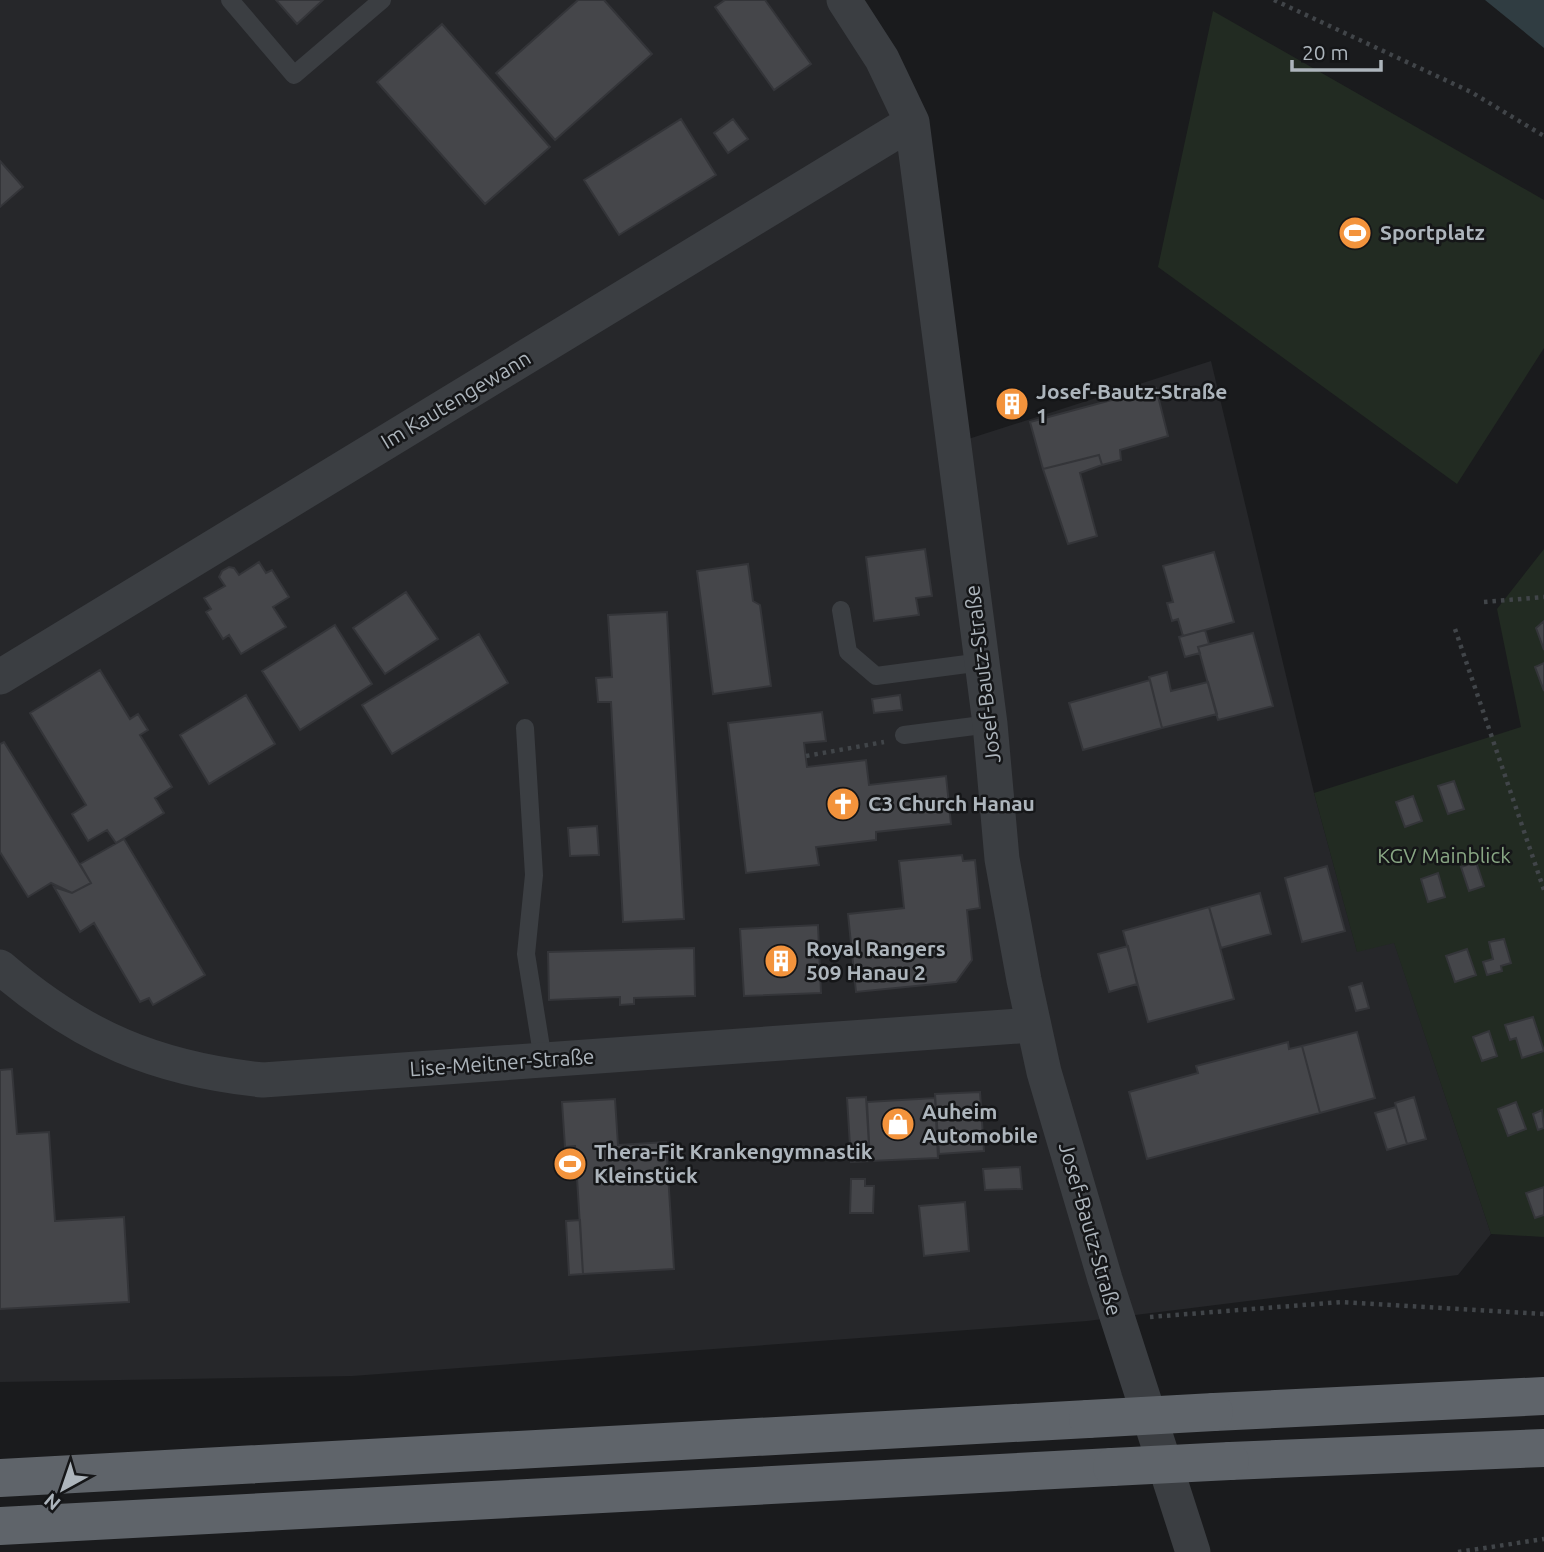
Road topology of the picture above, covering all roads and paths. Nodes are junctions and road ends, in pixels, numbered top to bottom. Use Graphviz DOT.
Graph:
graph roads {
  1 [pos="230,0"];
  2 [pos="382,0"];
  3 [pos="844,0"];
  4 [pos="1274,0"];
  5 [pos="912,122"];
  6 [pos="1544,136"];
  7 [pos="1544,597"];
  8 [pos="1484,602"];
  9 [pos="841,610"];
  10 [pos="1455,629"];
  11 [pos="982,662"];
  12 [pos="0,677"];
  13 [pos="990,724"];
  14 [pos="525,728"];
  15 [pos="904,735"];
  16 [pos="806,757"];
  17 [pos="1544,890"];
  18 [pos="0,967"];
  19 [pos="1033,1026"];
  20 [pos="543,1060"];
  21 [pos="1544,1314"];
  22 [pos="1117,1320"];
  23 [pos="1544,1396"];
  24 [pos="1544,1448"];
  25 [pos="0,1478"];
  26 [pos="0,1527"];
  27 [pos="1544,1539"];
  28 [pos="1193,1552"];
  29 [pos="1458,1552"];
  1 -- 2 [label="lane"];
  3 -- 5 [label="street, Josef-Bautz-Straße"];
  4 -- 6 [label="path"];
  5 -- 11 [label="street, Josef-Bautz-Straße"];
  5 -- 12 [label="street, Im Kautengewann"];
  7 -- 8 [label="path"];
  9 -- 11 [label="lane"];
  10 -- 17 [label="path"];
  11 -- 13 [label="street, Josef-Bautz-Straße"];
  13 -- 15 [label="lane"];
  13 -- 19 [label="street, Josef-Bautz-Straße"];
  14 -- 20 [label="lane"];
  15 -- 16 [label="path"];
  18 -- 20 [label="street, Lise-Meitner-Straße"];
  19 -- 20 [label="street, Lise-Meitner-Straße"];
  19 -- 22 [label="street, Josef-Bautz-Straße"];
  21 -- 22 [label="path"];
  22 -- 28 [label="street, Josef-Bautz-Straße"];
  23 -- 25 [label="highway, bridge"];
  24 -- 26 [label="highway, bridge"];
  27 -- 29 [label="path"];
}
